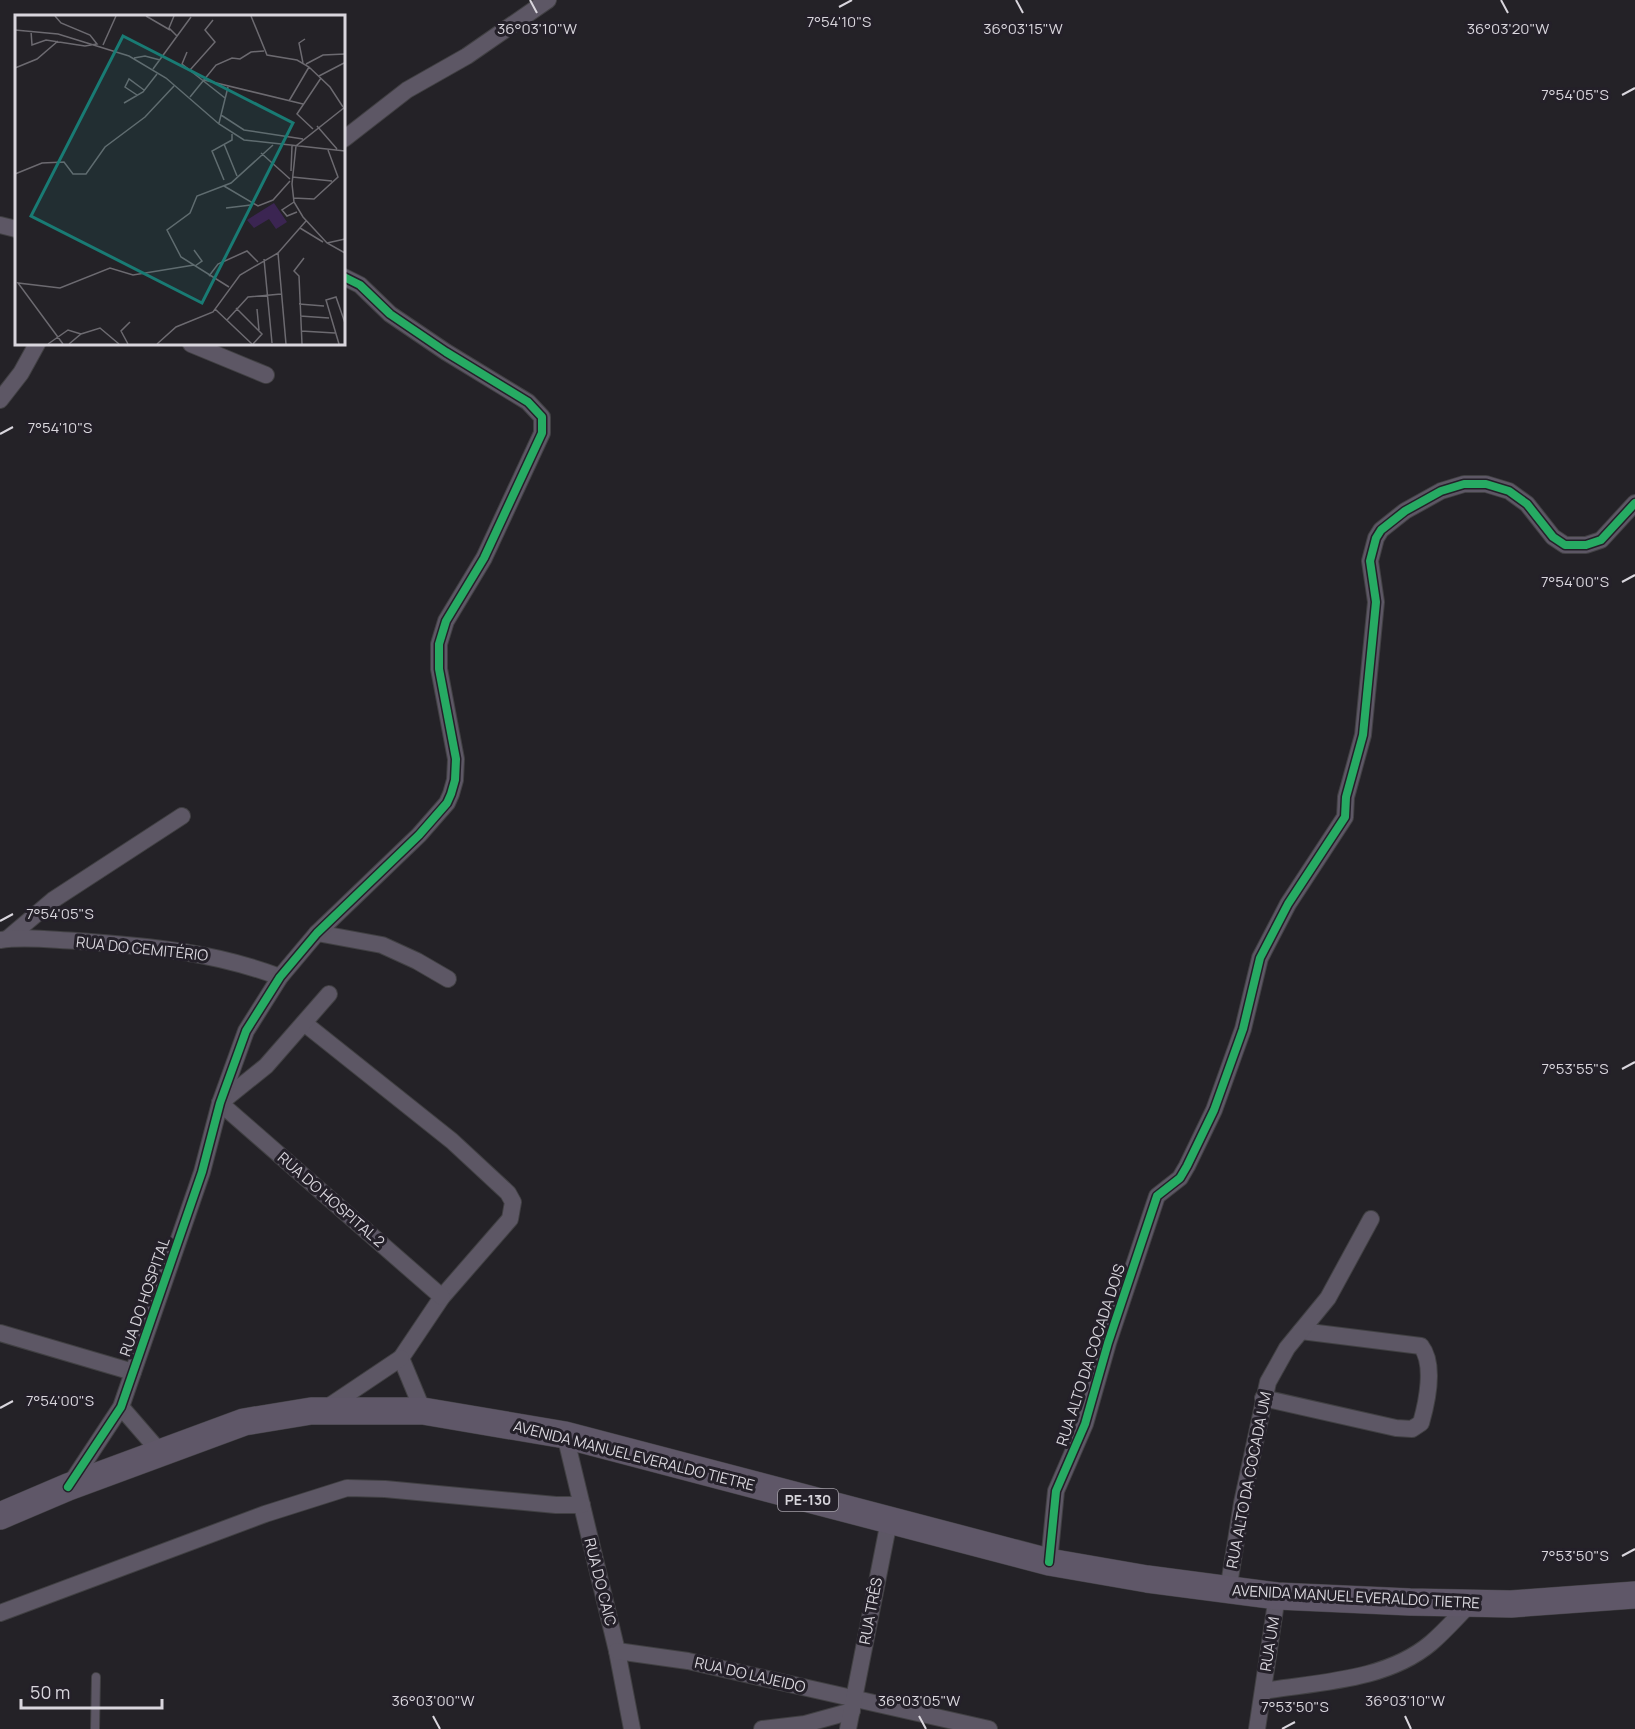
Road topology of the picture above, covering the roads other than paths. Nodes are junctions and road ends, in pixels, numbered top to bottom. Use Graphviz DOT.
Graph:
graph roads {
  1 [pos="548,0"];
  2 [pos="345,138"];
  3 [pos="0,225"];
  4 [pos="15,229"];
  5 [pos="345,278"];
  6 [pos="36,345"];
  7 [pos="193,345"];
  8 [pos="266,375"];
  9 [pos="0,400"];
  10 [pos="1635,503"];
  11 [pos="182,816"];
  12 [pos="317,933"];
  13 [pos="3,939"];
  14 [pos="280,977"];
  15 [pos="448,979"];
  16 [pos="329,994"];
  17 [pos="304,1023"];
  18 [pos="220,1103"];
  19 [pos="1371,1219"];
  20 [pos="442,1298"];
  21 [pos="1300,1331"];
  22 [pos="0,1333"];
  23 [pos="401,1358"];
  24 [pos="133,1372"];
  25 [pos="1263,1398"];
  26 [pos="121,1407"];
  27 [pos="323,1410"];
  28 [pos="423,1411"];
  29 [pos="565,1436"];
  30 [pos="160,1452"];
  31 [pos="69,1487"];
  32 [pos="582,1505"];
  33 [pos="0,1516"];
  34 [pos="889,1521"];
  35 [pos="1049,1562"];
  36 [pos="1228,1591"];
  37 [pos="1635,1595"];
  38 [pos="1277,1596"];
  39 [pos="1471,1603"];
  40 [pos="0,1613"];
  41 [pos="617,1651"];
  42 [pos="96,1677"];
  43 [pos="1263,1691"];
  44 [pos="853,1706"];
  45 [pos="95,1729"];
  46 [pos="632,1729"];
  47 [pos="762,1729"];
  48 [pos="848,1729"];
  49 [pos="990,1729"];
  50 [pos="1257,1729"];
  1 -- 2 [label="street"];
  3 -- 4 [label="street"];
  5 -- 12 [label="street, RUA DO HOSPITAL"];
  6 -- 9 [label="street"];
  7 -- 8 [label="street"];
  10 -- 35 [label="street, RUA ALTO DA COCADA DOIS"];
  11 -- 13 [label="street"];
  12 -- 14 [label="street, RUA DO HOSPITAL"];
  12 -- 15 [label="street"];
  13 -- 14 [label="street, RUA DO CEMITÉRIO"];
  14 -- 18 [label="street, RUA DO HOSPITAL"];
  16 -- 17 [label="street"];
  17 -- 18 [label="street"];
  17 -- 20 [label="street"];
  18 -- 20 [label="street, RUA DO HOSPITAL 2"];
  18 -- 24 [label="street, RUA DO HOSPITAL"];
  19 -- 21 [label="street, RUA ALTO DA COCADA UM"];
  20 -- 23 [label="street"];
  21 -- 25 [label="street, RUA ALTO DA COCADA UM"];
  21 -- 25 [label="street"];
  22 -- 24 [label="street"];
  23 -- 27 [label="street"];
  23 -- 28 [label="street"];
  24 -- 26 [label="street, RUA DO HOSPITAL"];
  25 -- 36 [label="street, RUA ALTO DA COCADA UM"];
  26 -- 30 [label="street"];
  26 -- 31 [label="street, RUA DO HOSPITAL"];
  27 -- 28 [label="main road, AVENIDA MANUEL EVERALDO TIETRE / PE-130"];
  27 -- 30 [label="main road, AVENIDA MANUEL EVERALDO TIETRE / PE-130"];
  28 -- 29 [label="main road, AVENIDA MANUEL EVERALDO TIETRE / PE-130"];
  29 -- 32 [label="street, RUA DO CAIC"];
  29 -- 34 [label="main road, AVENIDA MANUEL EVERALDO TIETRE / PE-130"];
  30 -- 31 [label="main road, AVENIDA MANUEL EVERALDO TIETRE / PE-130"];
  31 -- 33 [label="main road, AVENIDA MANUEL EVERALDO TIETRE / PE-130"];
  32 -- 40 [label="street"];
  32 -- 41 [label="street, RUA DO CAIC"];
  34 -- 35 [label="main road, AVENIDA MANUEL EVERALDO TIETRE / PE-130"];
  34 -- 44 [label="street, RUA TRÊS"];
  35 -- 36 [label="main road, AVENIDA MANUEL EVERALDO TIETRE / PE-130"];
  36 -- 38 [label="main road, AVENIDA MANUEL EVERALDO TIETRE / PE-130"];
  37 -- 39 [label="main road, AVENIDA MANUEL EVERALDO TIETRE / PE-130"];
  38 -- 39 [label="main road, AVENIDA MANUEL EVERALDO TIETRE / PE-130"];
  38 -- 43 [label="street, RUA UM"];
  39 -- 43 [label="street"];
  41 -- 44 [label="street, RUA DO LAJEIDO"];
  41 -- 46 [label="street, RUA DO CAIC"];
  42 -- 45 [label="lane"];
  43 -- 50 [label="street, RUA UM"];
  44 -- 47 [label="street"];
  44 -- 48 [label="street"];
  44 -- 49 [label="street, RUA DO LAJEIDO"];
}
